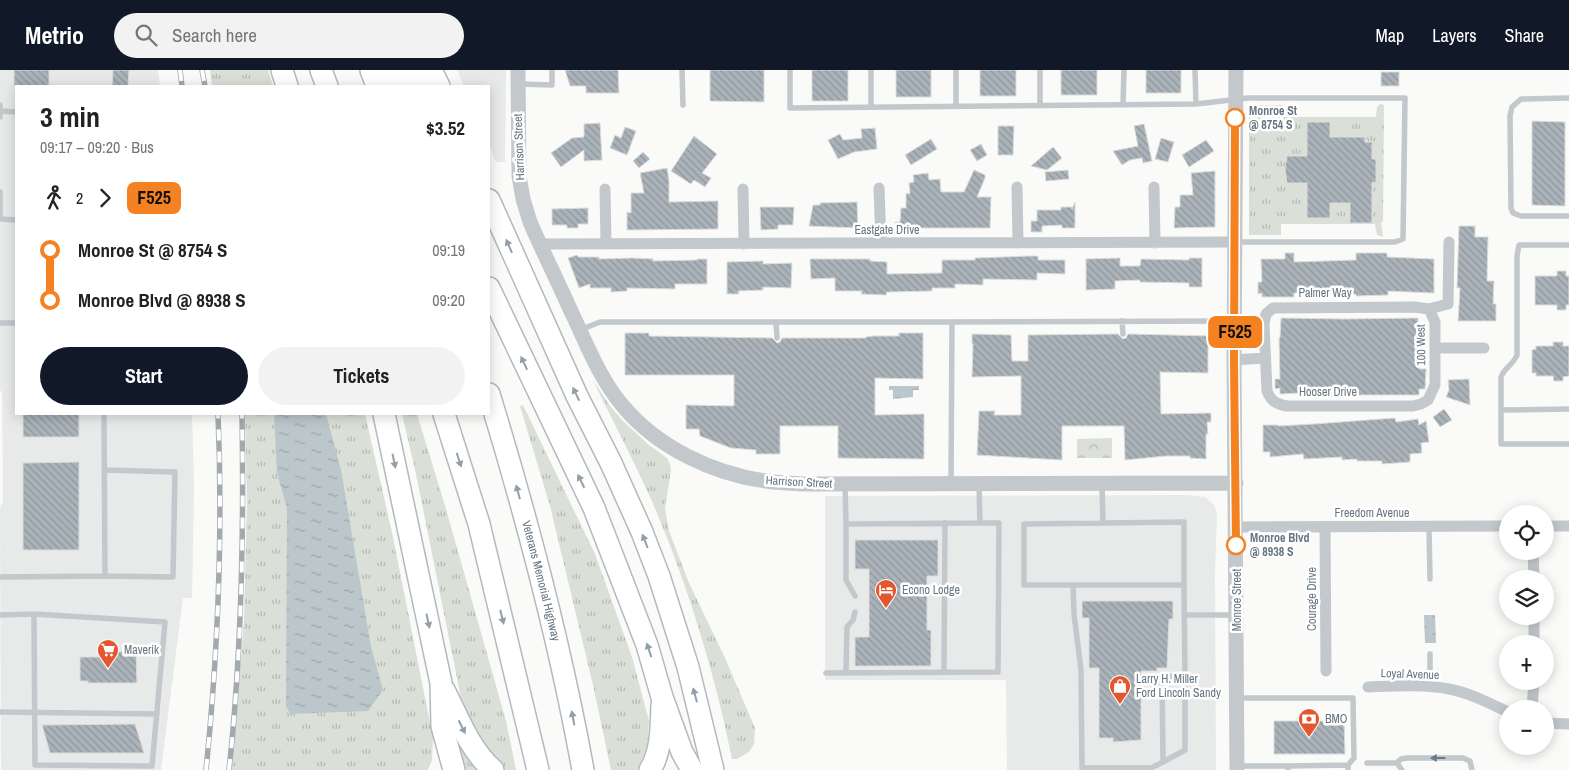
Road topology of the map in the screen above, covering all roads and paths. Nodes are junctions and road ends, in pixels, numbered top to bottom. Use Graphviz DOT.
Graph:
graph roads {
  1 [pos="282,70"];
  2 [pos="321,70"];
  3 [pos="371,70"];
  4 [pos="392,70"];
  5 [pos="413,70"];
  6 [pos="431,70"];
  7 [pos="552,70"];
  8 [pos="682,70"];
  9 [pos="790,70"];
  10 [pos="871,70"];
  11 [pos="956,70"];
  12 [pos="1040,70"];
  13 [pos="1124,70"];
  14 [pos="1195,70"];
  15 [pos="1236,70"];
  16 [pos="518,77"];
  17 [pos="287,85"];
  18 [pos="328,85"];
  19 [pos="377,85"];
  20 [pos="399,85"];
  21 [pos="418,85"];
  22 [pos="438,85"];
  23 [pos="1569,98"];
  24 [pos="1236,101"];
  25 [pos="0,104"];
  26 [pos="1196,104"];
  27 [pos="683,105"];
  28 [pos="1040,105"];
  29 [pos="1123,105"];
  30 [pos="956,106"];
  31 [pos="871,107"];
  32 [pos="1,111"];
  33 [pos="15,112"];
  34 [pos="0,117"];
  35 [pos="1017,187"];
  36 [pos="1154,187"];
  37 [pos="880,188"];
  38 [pos="605,189"];
  39 [pos="743,189"];
  40 [pos="0,192"];
  41 [pos="490,202"];
  42 [pos="1569,216"];
  43 [pos="0,220"];
  44 [pos="15,220"];
  45 [pos="1234,242"];
  46 [pos="1449,242"];
  47 [pos="1018,243"];
  48 [pos="1155,243"];
  49 [pos="540,244"];
  50 [pos="606,244"];
  51 [pos="744,244"];
  52 [pos="880,244"];
  53 [pos="1569,245"];
  54 [pos="490,290"];
  55 [pos="1430,310"];
  56 [pos="1122,321"];
  57 [pos="1235,321"];
  58 [pos="776,322"];
  59 [pos="952,322"];
  60 [pos="0,323"];
  61 [pos="15,323"];
  62 [pos="580,330"];
  63 [pos="1123,334"];
  64 [pos="777,338"];
  65 [pos="1435,348"];
  66 [pos="1484,348"];
  67 [pos="1264,358"];
  68 [pos="1234,360"];
  69 [pos="490,397"];
  70 [pos="1428,400"];
  71 [pos="1569,409"];
  72 [pos="1500,410"];
  73 [pos="104,415"];
  74 [pos="384,415"];
  75 [pos="444,415"];
  76 [pos="1569,444"];
  77 [pos="105,470"];
  78 [pos="1236,483"];
  79 [pos="844,484"];
  80 [pos="951,484"];
  81 [pos="979,484"];
  82 [pos="1102,484"];
  83 [pos="945,523"];
  84 [pos="980,523"];
  85 [pos="1103,523"];
  86 [pos="846,524"];
  87 [pos="1429,526"];
  88 [pos="1499,526"];
  89 [pos="1554,526"];
  90 [pos="1569,526"];
  91 [pos="1236,527"];
  92 [pos="1325,527"];
  93 [pos="105,576"];
  94 [pos="0,577"];
  95 [pos="1430,579"];
  96 [pos="1073,585"];
  97 [pos="1184,585"];
  98 [pos="855,596"];
  99 [pos="855,612"];
  100 [pos="34,614"];
  101 [pos="0,615"];
  102 [pos="1184,615"];
  103 [pos="1237,615"];
  104 [pos="1430,654"];
  105 [pos="1326,671"];
  106 [pos="944,672"];
  107 [pos="826,673"];
  108 [pos="846,673"];
  109 [pos="1184,677"];
  110 [pos="441,683"];
  111 [pos="1368,687"];
  112 [pos="1430,687"];
  113 [pos="662,697"];
  114 [pos="1237,698"];
  115 [pos="1499,708"];
  116 [pos="0,712"];
  117 [pos="34,712"];
  118 [pos="157,714"];
  119 [pos="1554,723"];
  120 [pos="1569,724"];
  121 [pos="446,743"];
  122 [pos="1163,762"];
  123 [pos="1367,763"];
  124 [pos="1397,763"];
  125 [pos="537,764"];
  126 [pos="1348,767"];
  127 [pos="583,768"];
  128 [pos="1238,768"];
  129 [pos="1288,768"];
  130 [pos="1092,769"];
  131 [pos="437,770"];
  132 [pos="454,770"];
  133 [pos="492,770"];
  134 [pos="650,770"];
  135 [pos="692,770"];
  136 [pos="712,770"];
  137 [pos="1402,770"];
  138 [pos="1472,770"];
  1 -- 17 [label="highway"];
  2 -- 18 [label="highway"];
  3 -- 19 [label="highway"];
  4 -- 20 [label="highway"];
  5 -- 21 [label="highway"];
  6 -- 22 [label="highway"];
  7 -- 16 [label="lane"];
  8 -- 27 [label="lane"];
  9 -- 31 [label="lane"];
  10 -- 31 [label="lane"];
  11 -- 30 [label="lane"];
  12 -- 28 [label="lane"];
  13 -- 29 [label="lane"];
  14 -- 26 [label="lane"];
  15 -- 24 [label="street, Monroe Street"];
  16 -- 49 [label="street, Harrison Street"];
  23 -- 42 [label="lane"];
  24 -- 26 [label="lane"];
  24 -- 45 [label="street, Monroe Street"];
  24 -- 45 [label="lane"];
  25 -- 32 [label="lane"];
  26 -- 29 [label="lane"];
  28 -- 29 [label="lane"];
  28 -- 30 [label="lane"];
  30 -- 31 [label="lane"];
  32 -- 33 [label="lane"];
  32 -- 34 [label="lane"];
  35 -- 47 [label="street"];
  36 -- 48 [label="street"];
  37 -- 52 [label="street"];
  38 -- 50 [label="street"];
  39 -- 51 [label="street"];
  40 -- 43 [label="lane"];
  136 -- 41 [label="highway, one-way"];
  43 -- 44 [label="lane"];
  45 -- 48 [label="street, Eastgate Drive"];
  45 -- 57 [label="street, Monroe Street"];
  46 -- 55 [label="street, 100 West"];
  47 -- 48 [label="street, Eastgate Drive"];
  47 -- 52 [label="street, Eastgate Drive"];
  49 -- 50 [label="street, Eastgate Drive"];
  49 -- 62 [label="street, Harrison Street"];
  50 -- 51 [label="street, Eastgate Drive"];
  51 -- 52 [label="street, Eastgate Drive"];
  53 -- 72 [label="lane"];
  113 -- 54 [label="highway, one-way"];
  55 -- 65 [label="street, 100 West"];
  55 -- 67 [label="street, Palmer Way"];
  56 -- 57 [label="lane"];
  56 -- 59 [label="lane"];
  56 -- 63 [label="lane"];
  57 -- 68 [label="street, Monroe Street"];
  58 -- 59 [label="lane"];
  58 -- 62 [label="lane"];
  58 -- 64 [label="lane"];
  59 -- 80 [label="lane"];
  60 -- 61 [label="lane"];
  62 -- 79 [label="street, Harrison Street"];
  65 -- 66 [label="street"];
  65 -- 70 [label="street, 100 West"];
  67 -- 68 [label="street"];
  67 -- 70 [label="street, Hooser Drive"];
  68 -- 78 [label="street, Monroe Street"];
  127 -- 69 [label="highway, Veterans Memorial Highway, one-way"];
  71 -- 72 [label="lane"];
  72 -- 76 [label="lane"];
  73 -- 77 [label="lane"];
  74 -- 110 [label="highway, one-way"];
  75 -- 125 [label="highway, one-way"];
  77 -- 93 [label="lane"];
  77 -- 93 [label="lane"];
  78 -- 82 [label="street, Harrison Street"];
  78 -- 91 [label="street, Monroe Street"];
  79 -- 80 [label="street, Harrison Street"];
  79 -- 86 [label="lane"];
  80 -- 81 [label="street, Harrison Street"];
  81 -- 82 [label="street, Harrison Street"];
  81 -- 84 [label="lane"];
  82 -- 85 [label="lane"];
  83 -- 84 [label="lane"];
  83 -- 86 [label="lane"];
  83 -- 106 [label="lane"];
  84 -- 106 [label="lane"];
  85 -- 96 [label="lane"];
  85 -- 97 [label="lane"];
  86 -- 98 [label="lane"];
  87 -- 88 [label="street, Freedom Avenue"];
  87 -- 92 [label="street, Freedom Avenue"];
  87 -- 95 [label="lane"];
  89 -- 90 [label="street"];
  91 -- 92 [label="street, Freedom Avenue"];
  91 -- 103 [label="street, Monroe Street"];
  92 -- 105 [label="street, Courage Drive"];
  93 -- 94 [label="lane"];
  96 -- 97 [label="lane"];
  96 -- 130 [label="lane"];
  97 -- 102 [label="lane"];
  99 -- 108 [label="lane"];
  100 -- 101 [label="lane"];
  100 -- 117 [label="lane"];
  100 -- 118 [label="lane"];
  102 -- 103 [label="lane"];
  102 -- 109 [label="lane"];
  103 -- 114 [label="street, Monroe Street"];
  104 -- 112 [label="lane"];
  106 -- 108 [label="lane"];
  107 -- 108 [label="lane"];
  109 -- 122 [label="lane"];
  109 -- 122 [label="lane"];
  110 -- 121 [label="highway"];
  110 -- 133 [label="highway, one-way"];
  111 -- 112 [label="street, Loyal Avenue"];
  112 -- 115 [label="street, Loyal Avenue"];
  113 -- 134 [label="highway"];
  113 -- 135 [label="highway"];
  114 -- 126 [label="lane"];
  114 -- 128 [label="street, Monroe Street"];
  116 -- 117 [label="lane"];
  117 -- 118 [label="lane"];
  117 -- 118 [label="lane"];
  119 -- 120 [label="street"];
  121 -- 131 [label="highway"];
  121 -- 132 [label="highway"];
  122 -- 130 [label="lane"];
  123 -- 124 [label="lane"];
  124 -- 137 [label="lane"];
  138 -- 124 [label="lane, one-way"];
  126 -- 129 [label="lane"];
  128 -- 129 [label="lane"];
}
